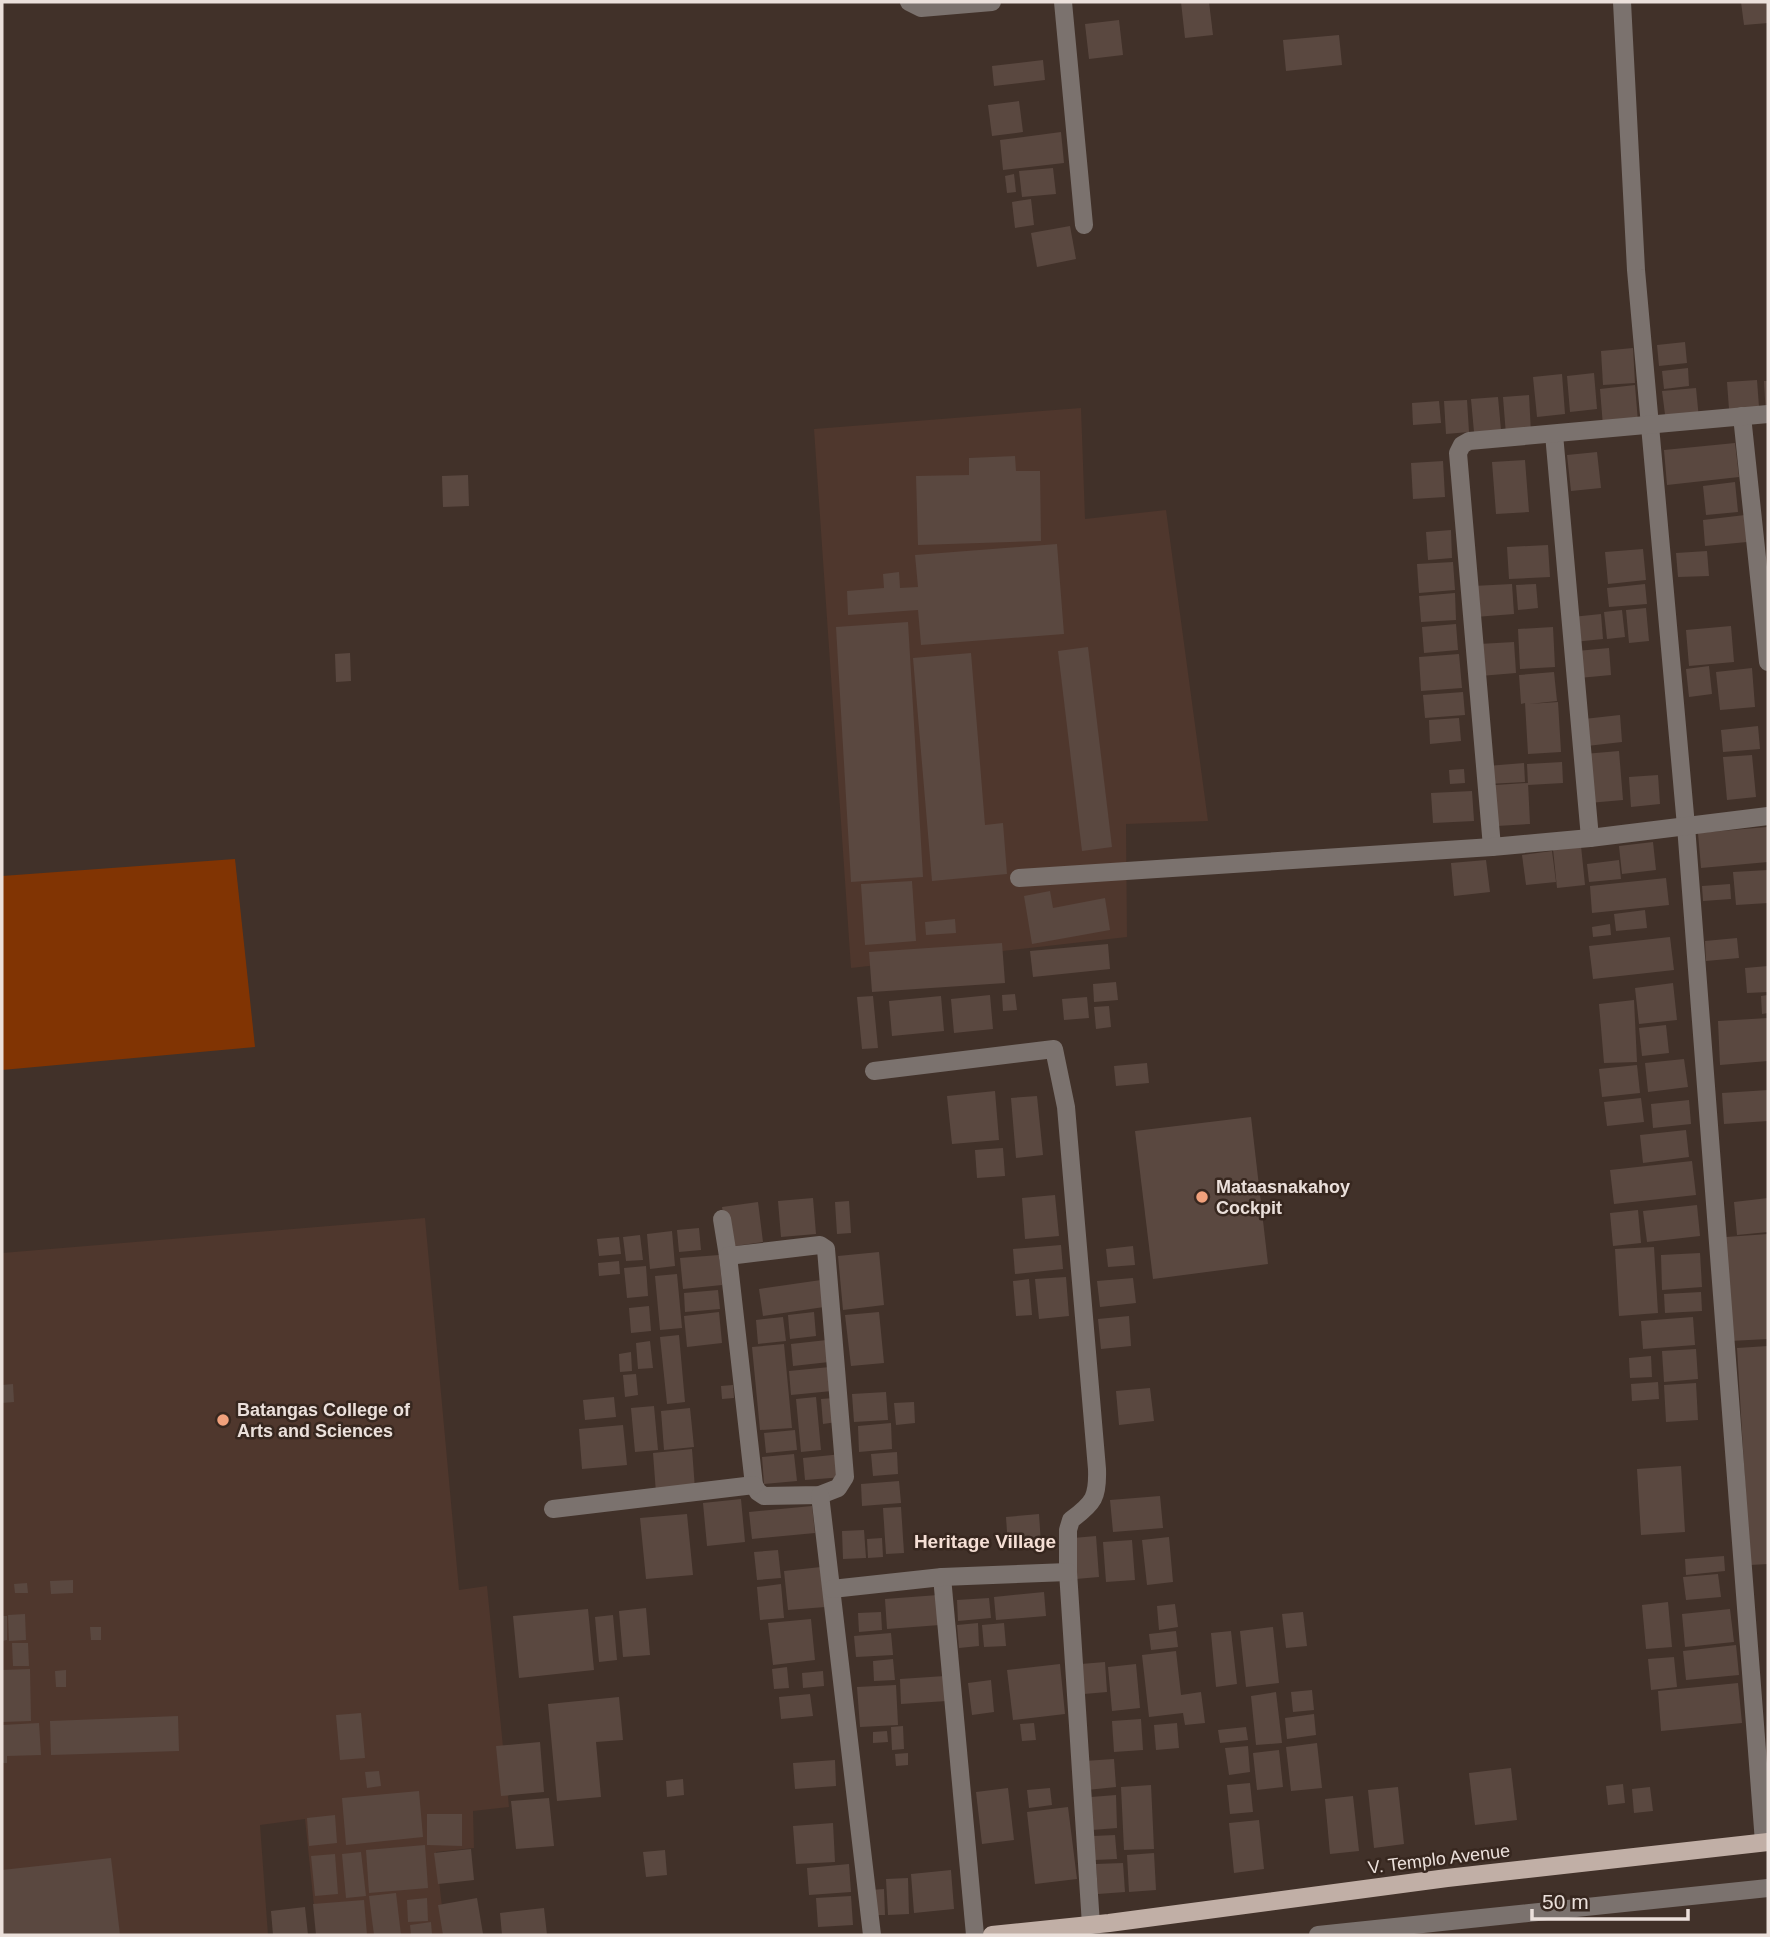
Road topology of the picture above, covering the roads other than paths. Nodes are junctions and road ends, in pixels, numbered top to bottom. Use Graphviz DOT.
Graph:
graph roads {
  1 [pos="909,2"];
  2 [pos="992,2"];
  3 [pos="1063,2"];
  4 [pos="1622,2"];
  5 [pos="1084,225"];
  6 [pos="1768,414"];
  7 [pos="1742,416"];
  8 [pos="1649,426"];
  9 [pos="1553,435"];
  10 [pos="1768,662"];
  11 [pos="1768,816"];
  12 [pos="1686,826"];
  13 [pos="1590,838"];
  14 [pos="1492,847"];
  15 [pos="1018,878"];
  16 [pos="874,1071"];
  17 [pos="722,1219"];
  18 [pos="728,1256"];
  19 [pos="754,1485"];
  20 [pos="820,1495"];
  21 [pos="554,1509"];
  22 [pos="1068,1573"];
  23 [pos="942,1577"];
  24 [pos="832,1589"];
  25 [pos="1766,1842"];
  26 [pos="1768,1888"];
  27 [pos="1091,1925"];
  28 [pos="872,1935"];
  29 [pos="975,1935"];
  30 [pos="992,1935"];
  31 [pos="1318,1935"];
  1 -- 2 [label="street"];
  3 -- 5 [label="street"];
  4 -- 8 [label="street"];
  6 -- 7 [label="street"];
  7 -- 8 [label="street"];
  7 -- 10 [label="street"];
  8 -- 9 [label="street"];
  8 -- 12 [label="street"];
  9 -- 13 [label="street"];
  9 -- 14 [label="street"];
  11 -- 12 [label="street"];
  12 -- 13 [label="street"];
  12 -- 25 [label="street"];
  13 -- 14 [label="street"];
  14 -- 15 [label="street"];
  16 -- 22 [label="street"];
  17 -- 18 [label="street"];
  18 -- 19 [label="street"];
  18 -- 20 [label="street"];
  19 -- 20 [label="street"];
  19 -- 21 [label="street"];
  20 -- 24 [label="street"];
  22 -- 23 [label="street"];
  22 -- 27 [label="street"];
  23 -- 24 [label="street"];
  23 -- 29 [label="street"];
  24 -- 28 [label="street"];
  25 -- 27 [label="main road, V. Templo Avenue"];
  26 -- 31 [label="street"];
  27 -- 30 [label="main road, V. Templo Avenue"];
}
